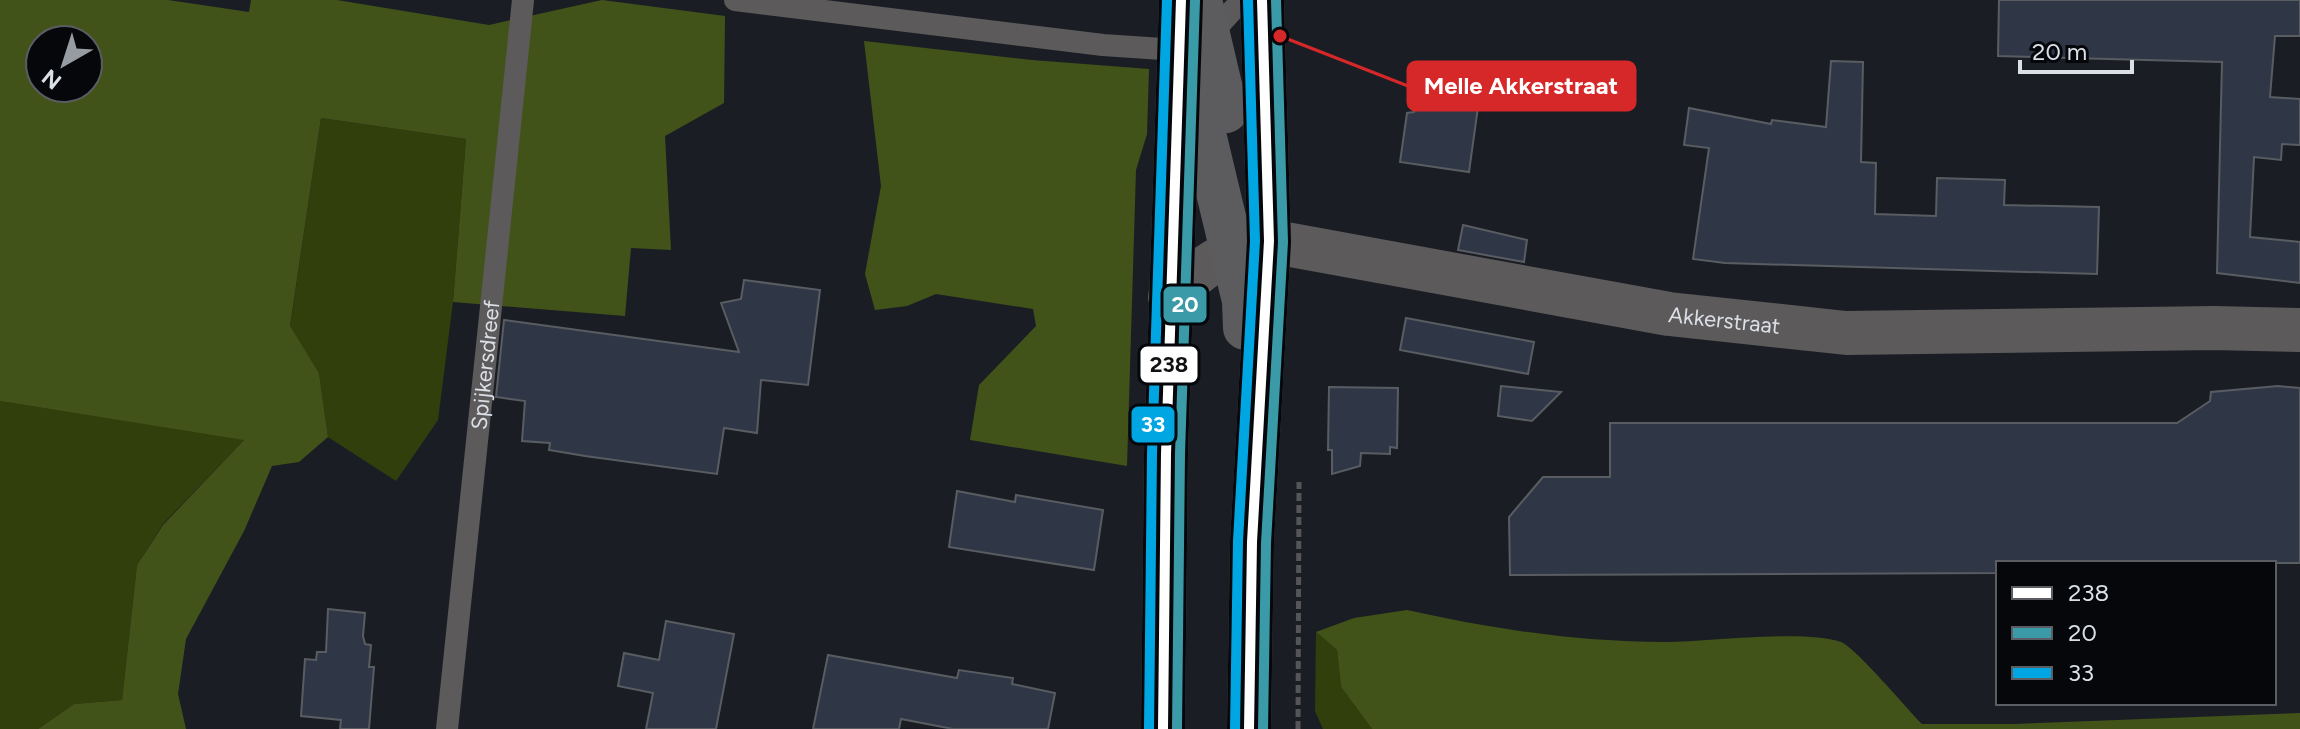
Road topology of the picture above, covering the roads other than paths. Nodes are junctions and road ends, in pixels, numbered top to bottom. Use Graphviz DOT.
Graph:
graph roads {
  1 [pos="523,0"];
  2 [pos="735,0"];
  3 [pos="1181,0"];
  4 [pos="1242,0"];
  5 [pos="1262,0"];
  6 [pos="1195,29"];
  7 [pos="1251,246"];
  8 [pos="1170,297"];
  9 [pos="2300,330"];
  10 [pos="447,729"];
  11 [pos="1163,729"];
  12 [pos="1249,729"];
  1 -- 10 [label="lane, Spijkersdreef"];
  2 -- 6 [label="lane"];
  3 -- 6 [label="main road"];
  4 -- 6 [label="lane"];
  5 -- 7 [label="main road"];
  6 -- 7 [label="main road"];
  6 -- 8 [label="main road"];
  7 -- 8 [label="street"];
  7 -- 9 [label="street, Akkerstraat"];
  7 -- 12 [label="main road"];
  8 -- 11 [label="main road"];
}
